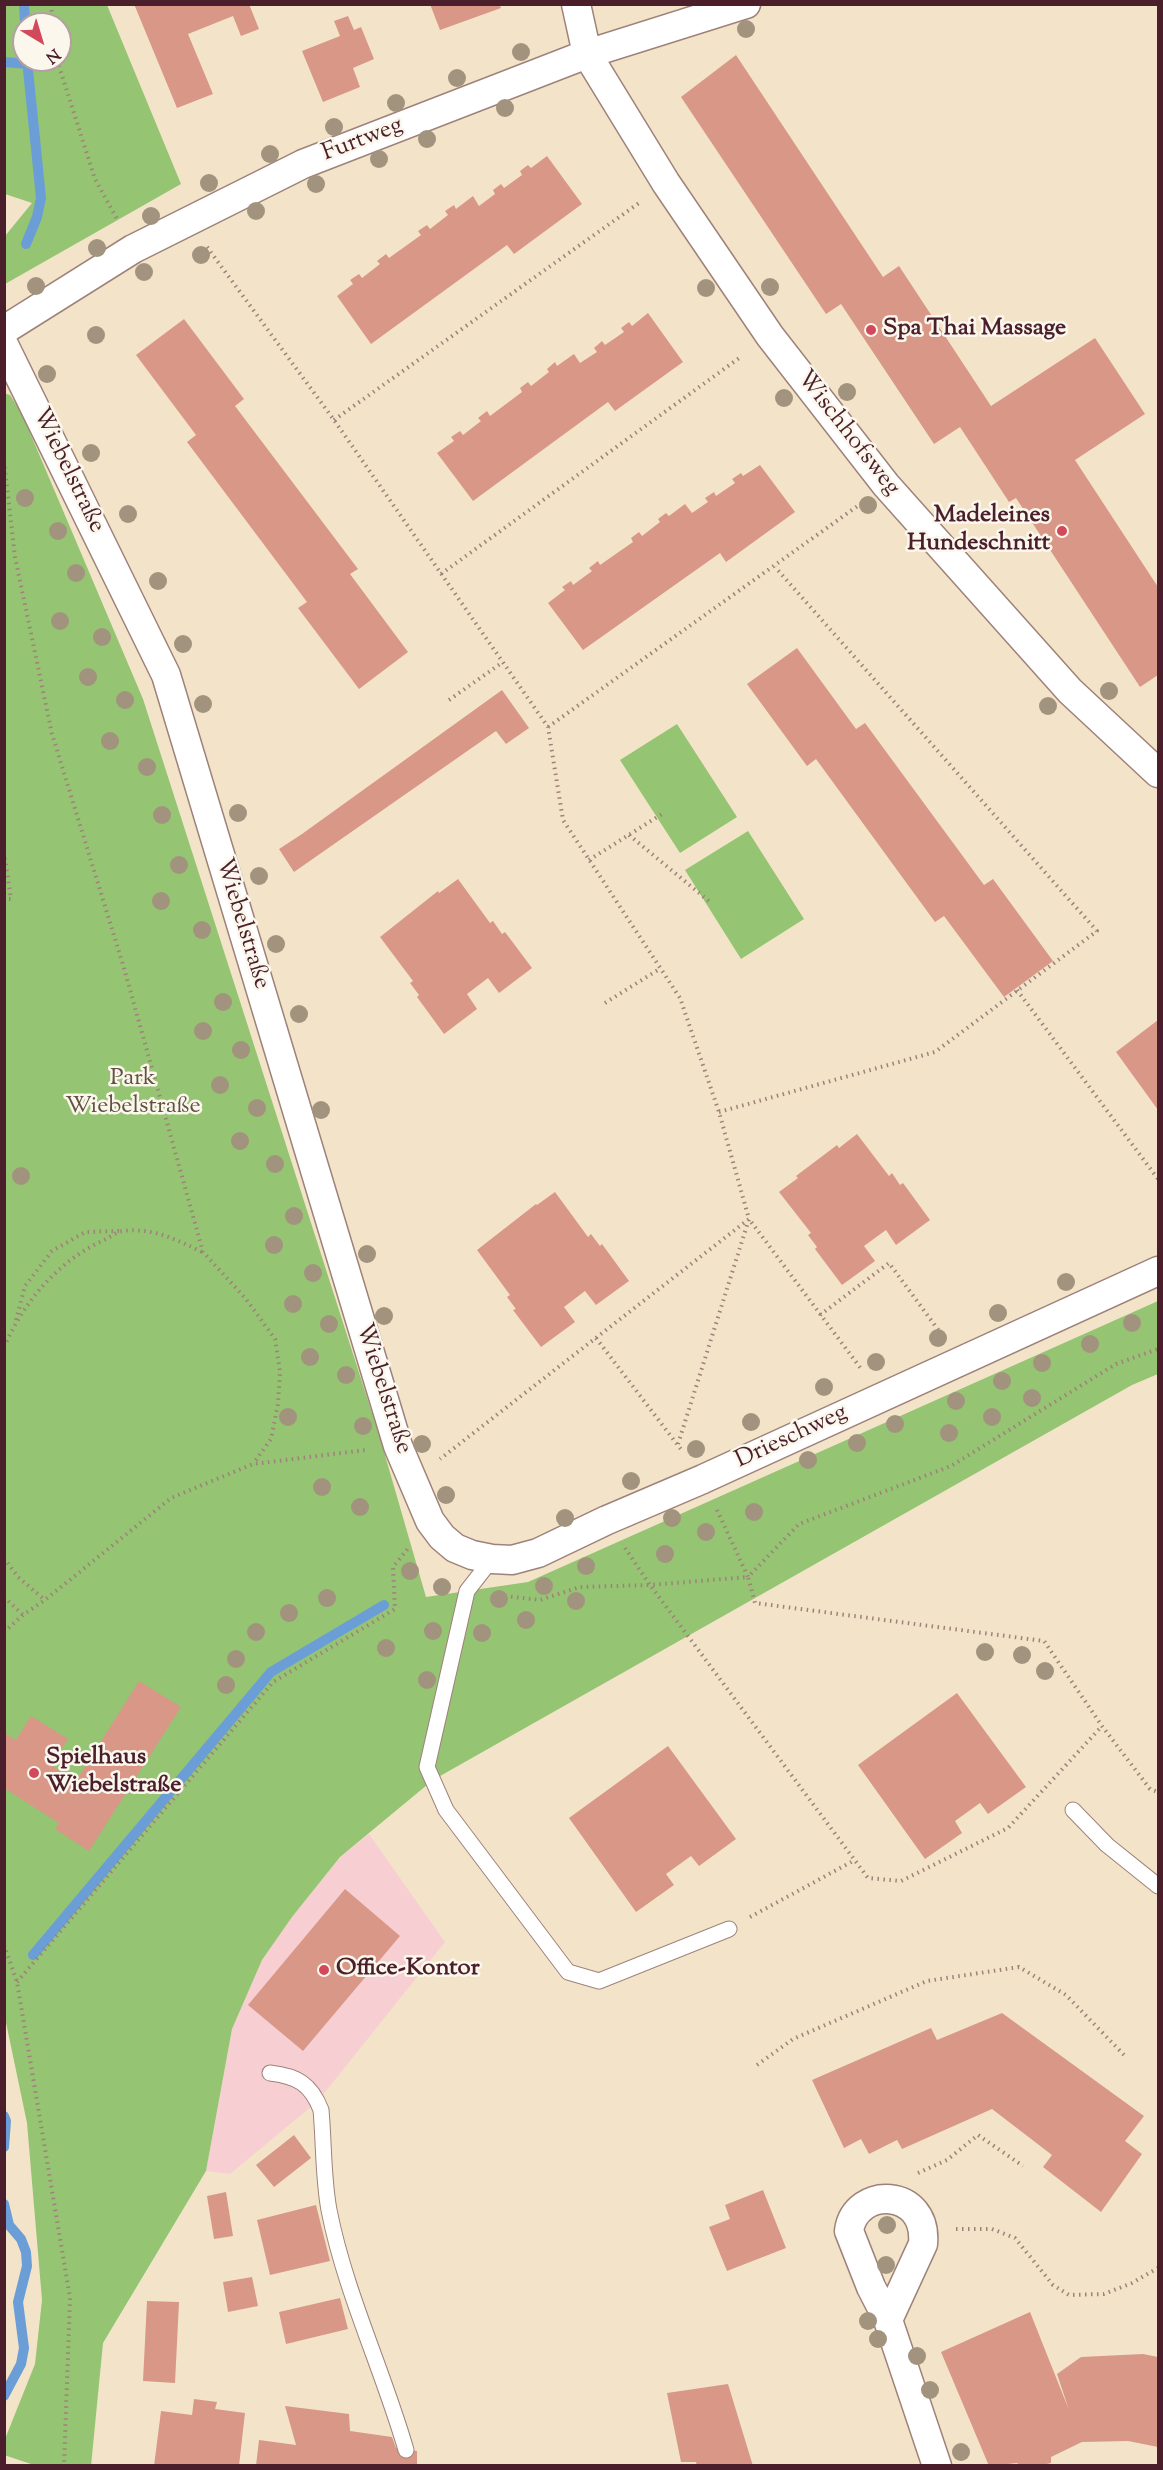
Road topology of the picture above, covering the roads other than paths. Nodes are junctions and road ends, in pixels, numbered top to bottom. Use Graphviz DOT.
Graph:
graph roads {
  1 [pos="576,4"];
  2 [pos="746,4"];
  3 [pos="587,54"];
  4 [pos="4,330"];
  5 [pos="4,345"];
  6 [pos="1158,773"];
  7 [pos="1158,1271"];
  8 [pos="430,1521"];
  9 [pos="492,1559"];
  10 [pos="1073,1810"];
  11 [pos="1158,1886"];
  12 [pos="729,1929"];
  13 [pos="270,2073"];
  14 [pos="888,2320"];
  15 [pos="406,2450"];
  16 [pos="937,2466"];
  1 -- 3 [label="street, Wischhofsweg"];
  2 -- 3 [label="street, Furtweg"];
  3 -- 4 [label="street, Furtweg"];
  3 -- 6 [label="street, Wischhofsweg"];
  5 -- 8 [label="street, Wiebelstraße"];
  7 -- 9 [label="street, Drieschweg"];
  8 -- 9 [label="street, Drieschweg"];
  9 -- 12 [label="lane"];
  10 -- 11 [label="lane"];
  13 -- 15 [label="lane"];
  14 -- 14 [label="street"];
  14 -- 16 [label="street"];
}
